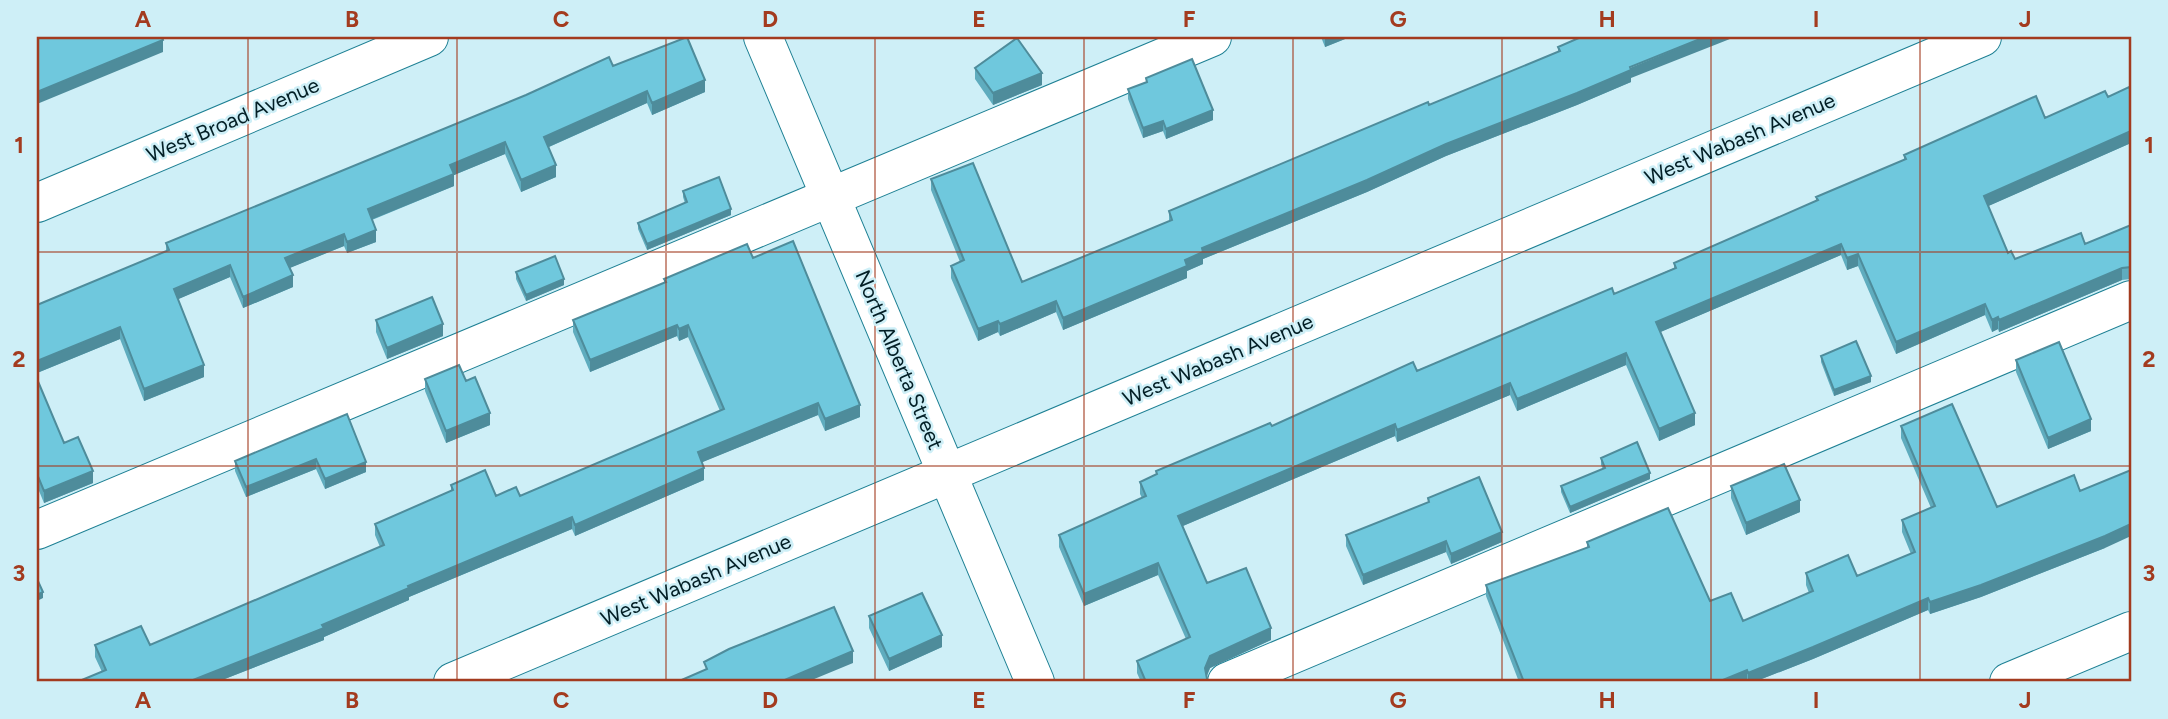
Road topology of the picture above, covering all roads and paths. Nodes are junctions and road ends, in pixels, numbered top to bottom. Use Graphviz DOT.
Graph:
graph roads {
  1 [pos="429,37"];
  2 [pos="763,37"];
  3 [pos="1212,37"];
  4 [pos="1982,37"];
  5 [pos="830,198"];
  6 [pos="37,203"];
  7 [pos="2131,300"];
  8 [pos="947,474"];
  9 [pos="37,530"];
  10 [pos="2131,631"];
  11 [pos="453,682"];
  12 [pos="1035,682"];
  13 [pos="1227,682"];
  14 [pos="2009,682"];
  1 -- 6 [label="street, West Broad Avenue"];
  2 -- 5 [label="street, North Alberta Street"];
  3 -- 5 [label="street"];
  4 -- 8 [label="street, West Wabash Avenue"];
  5 -- 8 [label="street, North Alberta Street"];
  5 -- 9 [label="street"];
  7 -- 13 [label="street"];
  8 -- 11 [label="street, West Wabash Avenue"];
  8 -- 12 [label="street, North Alberta Street"];
  10 -- 14 [label="street"];
}
